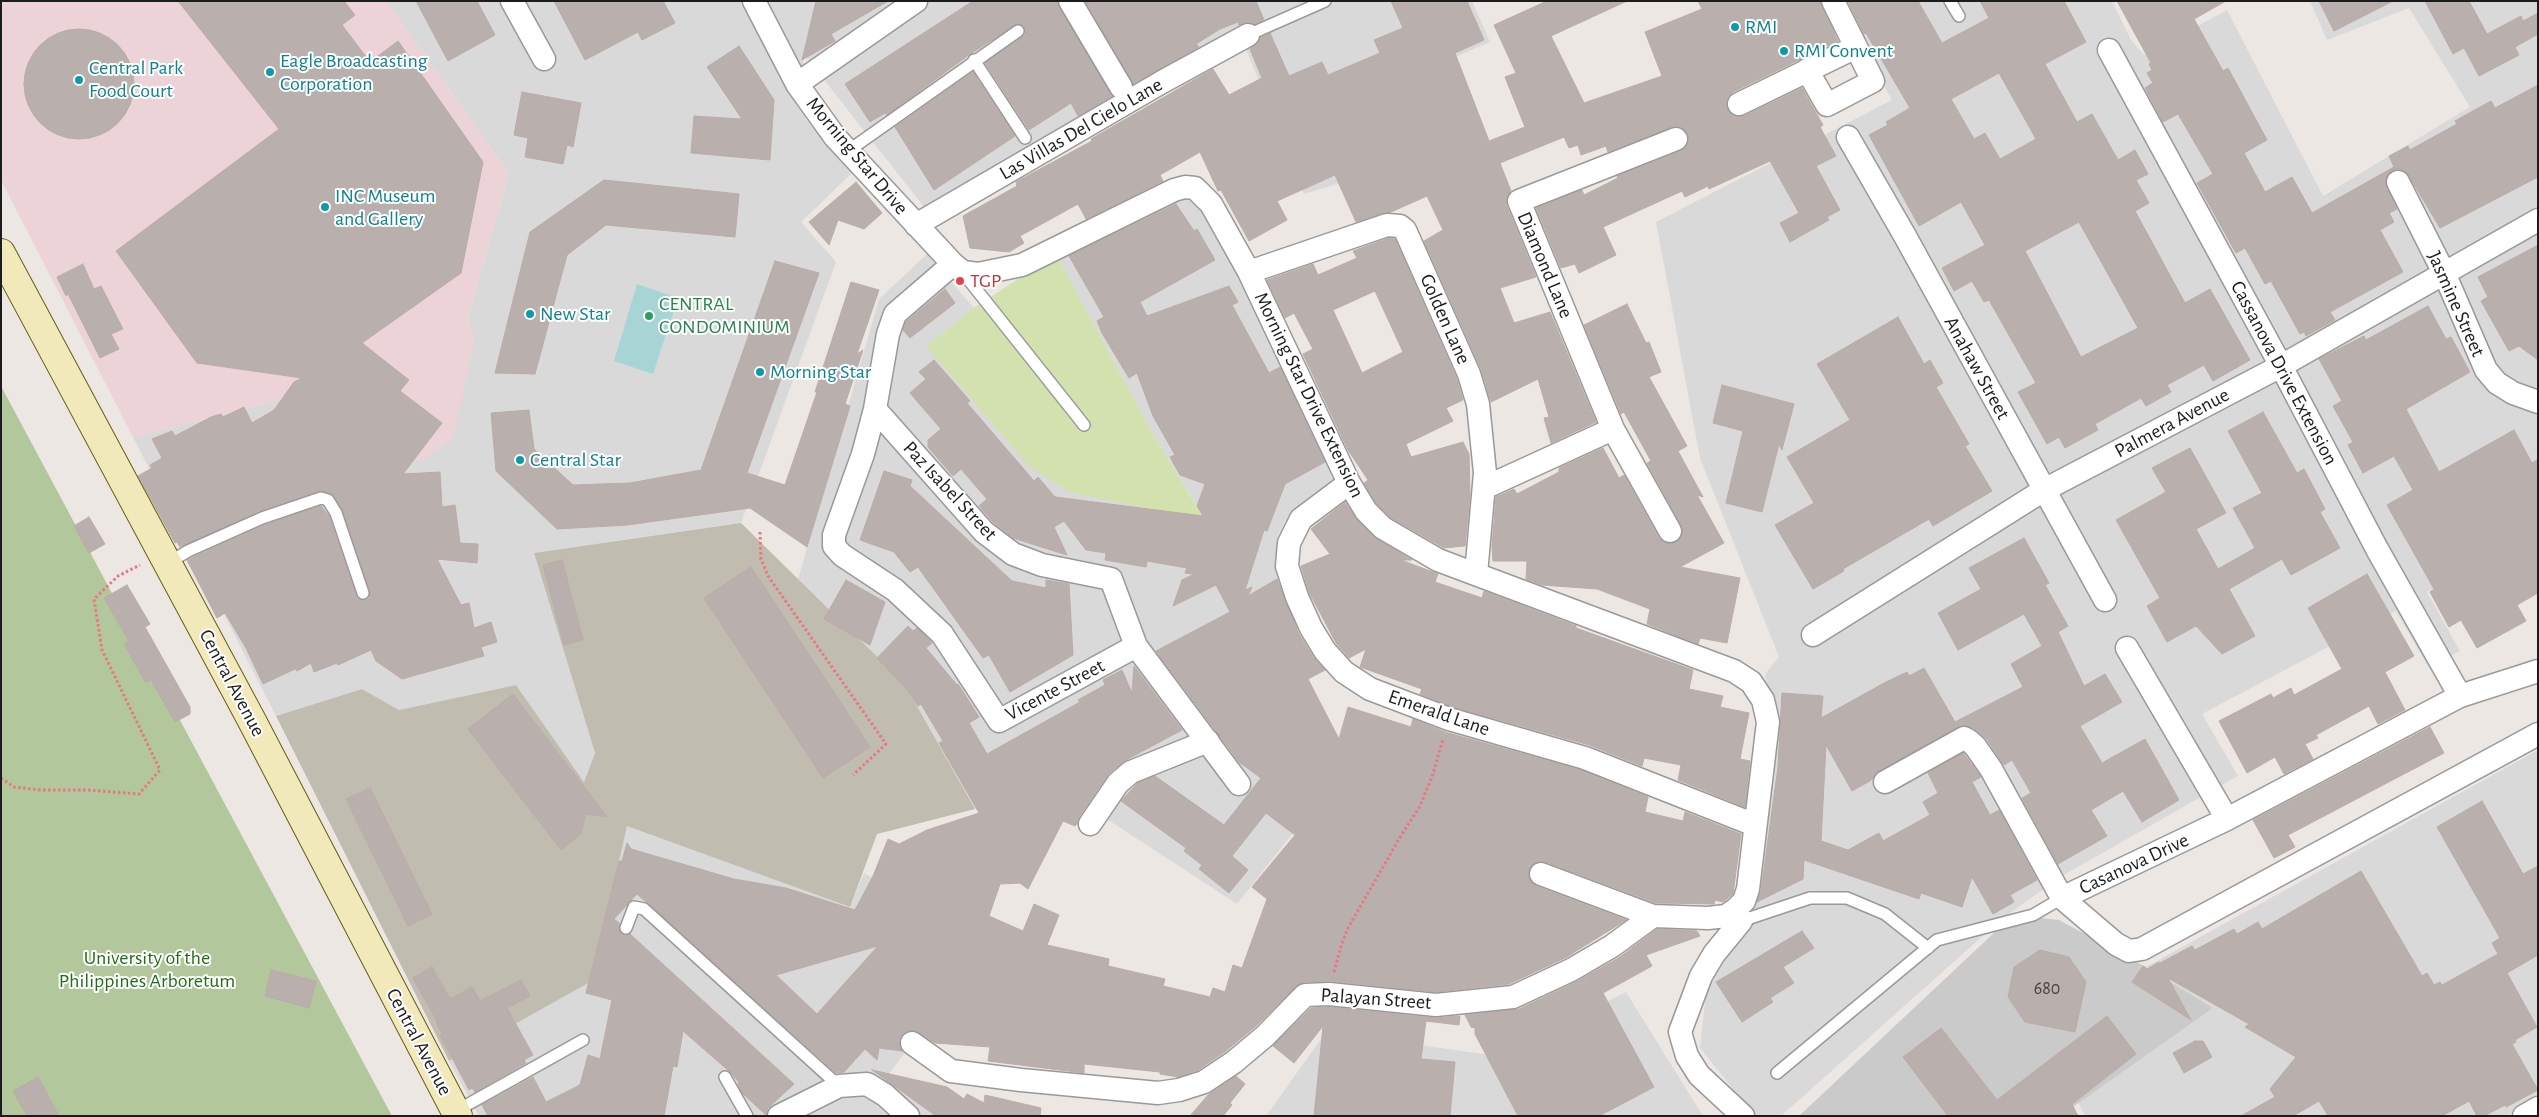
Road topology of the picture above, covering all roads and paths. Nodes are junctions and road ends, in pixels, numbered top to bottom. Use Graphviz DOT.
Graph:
graph roads {
  1 [pos="512,1"];
  2 [pos="754,1"];
  3 [pos="916,1"];
  4 [pos="1070,1"];
  5 [pos="1325,1"];
  6 [pos="1833,1"];
  7 [pos="1950,1"];
  8 [pos="890,8"];
  9 [pos="1959,16"];
  10 [pos="1018,31"];
  11 [pos="1248,35"];
  12 [pos="1856,47"];
  13 [pos="2109,50"];
  14 [pos="544,59"];
  15 [pos="974,60"];
  16 [pos="1807,70"];
  17 [pos="797,84"];
  18 [pos="1121,86"];
  19 [pos="1738,104"];
  20 [pos="1848,137"];
  21 [pos="1025,138"];
  22 [pos="1676,139"];
  23 [pos="848,152"];
  24 [pos="2398,182"];
  25 [pos="2538,220"];
  26 [pos="916,225"];
  27 [pos="1,253"];
  28 [pos="958,268"];
  29 [pos="1249,272"];
  30 [pos="2445,274"];
  31 [pos="2281,366"];
  32 [pos="2538,402"];
  33 [pos="875,408"];
  34 [pos="1084,425"];
  35 [pos="1613,429"];
  36 [pos="1349,483"];
  37 [pos="1484,488"];
  38 [pos="2044,490"];
  39 [pos="1670,531"];
  40 [pos="760,532"];
  41 [pos="168,563"];
  42 [pos="137,566"];
  43 [pos="1476,574"];
  44 [pos="363,593"];
  45 [pos="2105,600"];
  46 [pos="1813,635"];
  47 [pos="1136,646"];
  48 [pos="2127,648"];
  49 [pos="2538,671"];
  50 [pos="2460,696"];
  51 [pos="1449,720"];
  52 [pos="2538,734"];
  53 [pos="1208,740"];
  54 [pos="853,775"];
  55 [pos="1,778"];
  56 [pos="1885,782"];
  57 [pos="1239,784"];
  58 [pos="2227,820"];
  59 [pos="1090,824"];
  60 [pos="1755,825"];
  61 [pos="1541,874"];
  62 [pos="2062,898"];
  63 [pos="1739,915"];
  64 [pos="1653,916"];
  65 [pos="626,928"];
  66 [pos="1928,948"];
  67 [pos="1329,994"];
  68 [pos="583,1040"];
  69 [pos="912,1043"];
  70 [pos="1777,1073"];
  71 [pos="725,1077"];
  72 [pos="839,1086"];
  73 [pos="2538,1108"];
  74 [pos="457,1113"];
  75 [pos="790,1113"];
  76 [pos="747,1116"];
  77 [pos="908,1116"];
  78 [pos="1743,1116"];
  79 [pos="2524,1116"];
  1 -- 14 [label="street"];
  2 -- 17 [label="street, Morning Star Drive"];
  3 -- 8 [label="street"];
  4 -- 18 [label="street"];
  5 -- 11 [label="lane"];
  6 -- 12 [label="street"];
  7 -- 9 [label="lane"];
  8 -- 17 [label="street"];
  10 -- 15 [label="lane"];
  11 -- 26 [label="street, Las Villas Del Cielo Lane"];
  12 -- 16 [label="street"];
  12 -- 16 [label="street"];
  13 -- 31 [label="street, Cassanova Drive Extension"];
  15 -- 21 [label="lane"];
  15 -- 23 [label="lane"];
  16 -- 19 [label="street"];
  17 -- 23 [label="street, Morning Star Drive"];
  20 -- 38 [label="street, Anahaw Street"];
  22 -- 35 [label="street, Diamond Lane"];
  23 -- 26 [label="street, Morning Star Drive"];
  24 -- 30 [label="street, Jasmine Street"];
  25 -- 30 [label="street, Palmera Avenue"];
  26 -- 28 [label="street, Morning Star Drive"];
  27 -- 41 [label="main road, Central Avenue"];
  28 -- 29 [label="street, Morning Star Drive Extension"];
  28 -- 33 [label="street"];
  28 -- 34 [label="lane"];
  29 -- 36 [label="street, Morning Star Drive Extension"];
  29 -- 37 [label="street, Golden Lane"];
  30 -- 31 [label="street, Palmera Avenue"];
  30 -- 32 [label="street, Jasmine Street"];
  31 -- 38 [label="street, Palmera Avenue"];
  31 -- 50 [label="street, Cassanova Drive Extension"];
  33 -- 47 [label="street, Paz Isabel Street"];
  33 -- 47 [label="street, Vicente Street"];
  35 -- 37 [label="street"];
  35 -- 39 [label="street, Diamond Lane"];
  36 -- 43 [label="street, Morning Star Drive Extension"];
  36 -- 51 [label="street, Emerald Lane"];
  37 -- 43 [label="street, Golden Lane"];
  38 -- 45 [label="street, Anahaw Street"];
  38 -- 46 [label="street, Palmera Avenue"];
  40 -- 54 [label="path"];
  41 -- 44 [label="lane"];
  41 -- 74 [label="main road, Central Avenue"];
  42 -- 55 [label="path"];
  43 -- 60 [label="street, Morning Star Drive Extension"];
  47 -- 53 [label="street, Paz Isabel Street"];
  48 -- 58 [label="street"];
  49 -- 50 [label="street, Casanova Drive"];
  50 -- 58 [label="street, Casanova Drive"];
  51 -- 60 [label="street, Emerald Lane"];
  51 -- 67 [label="path"];
  52 -- 62 [label="street, Casanova Drive"];
  53 -- 57 [label="street, Paz Isabel Street"];
  53 -- 59 [label="street"];
  56 -- 62 [label="street"];
  58 -- 62 [label="street, Casanova Drive"];
  60 -- 63 [label="street, Morning Star Drive Extension"];
  61 -- 64 [label="street"];
  62 -- 66 [label="lane"];
  63 -- 64 [label="street"];
  63 -- 66 [label="lane"];
  63 -- 78 [label="street, Morning Star Drive Extension"];
  64 -- 67 [label="street, Palayan Street"];
  65 -- 72 [label="lane"];
  66 -- 70 [label="lane"];
  67 -- 69 [label="street, Palayan Street"];
  68 -- 74 [label="lane"];
  71 -- 76 [label="lane"];
  72 -- 75 [label="street"];
  72 -- 77 [label="street"];
  73 -- 79 [label="street"];
}
